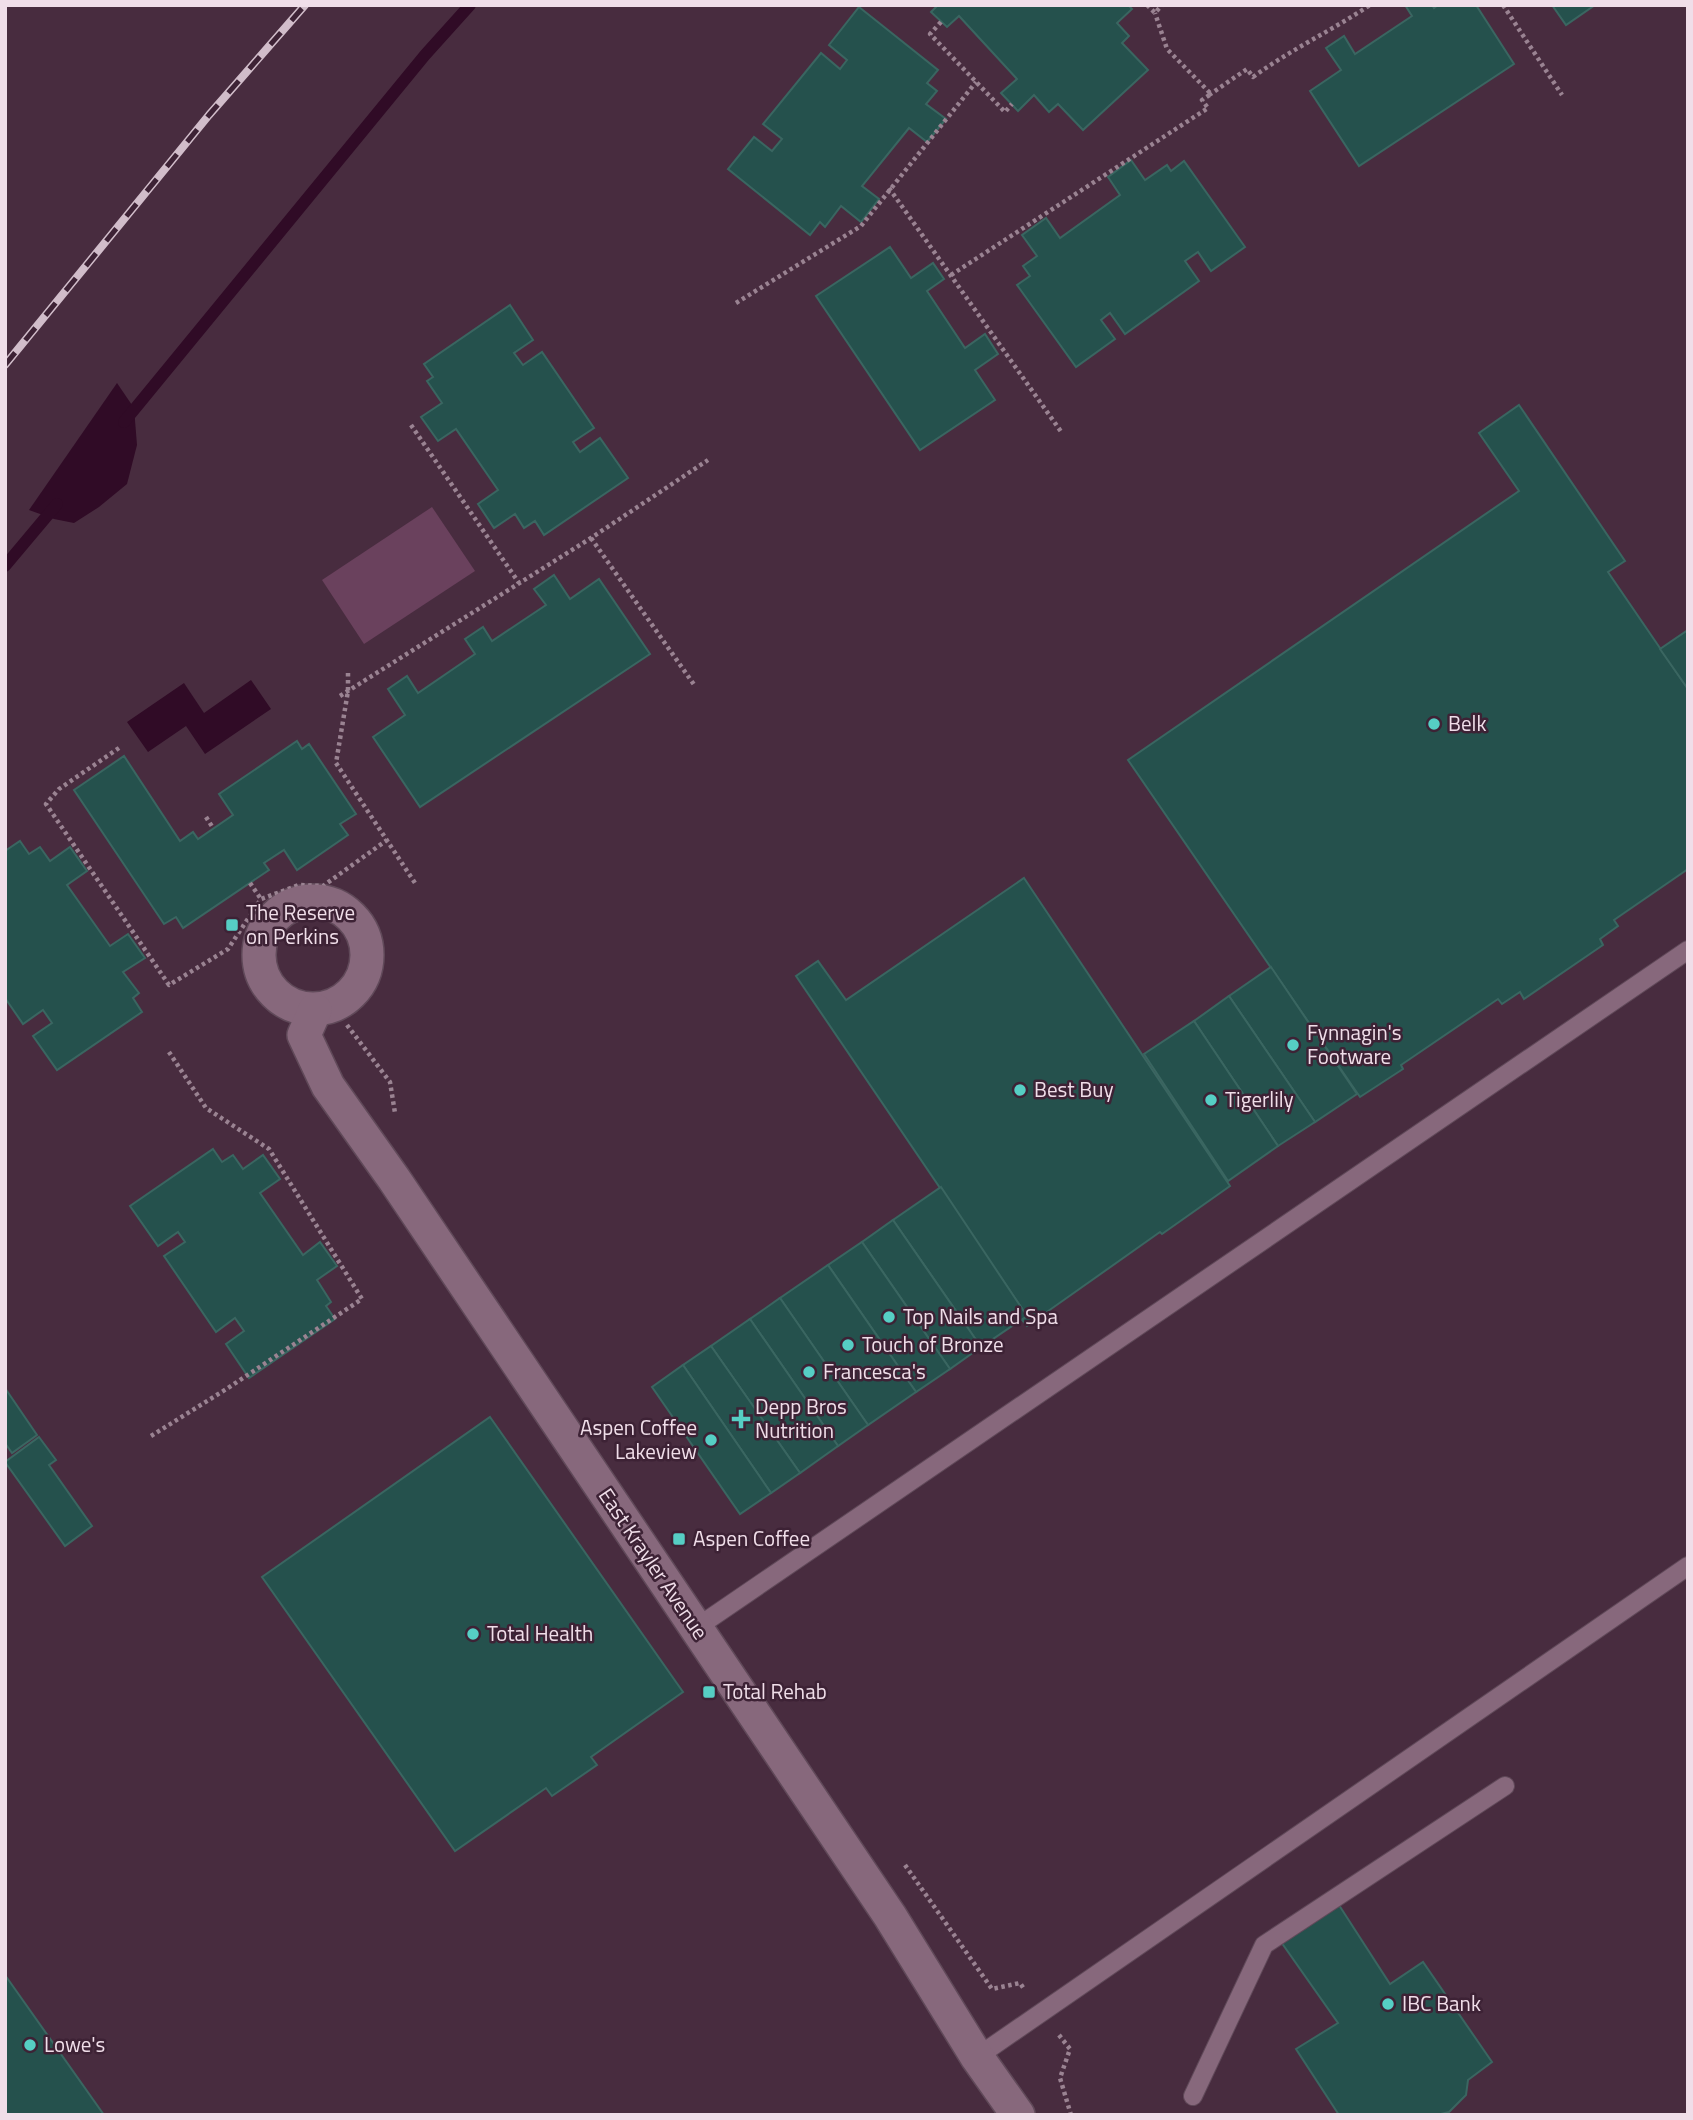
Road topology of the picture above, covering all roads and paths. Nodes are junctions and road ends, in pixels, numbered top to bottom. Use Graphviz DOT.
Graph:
graph roads {
  1 [pos="1147,5"];
  2 [pos="1162,5"];
  3 [pos="1370,5"];
  4 [pos="1503,5"];
  5 [pos="1155,13"];
  6 [pos="941,22"];
  7 [pos="976,82"];
  8 [pos="1211,94"];
  9 [pos="1562,95"];
  10 [pos="1012,104"];
  11 [pos="889,188"];
  12 [pos="951,275"];
  13 [pos="736,303"];
  14 [pos="411,425"];
  15 [pos="1062,433"];
  16 [pos="708,460"];
  17 [pos="592,538"];
  18 [pos="519,583"];
  19 [pos="348,673"];
  20 [pos="695,686"];
  21 [pos="348,691"];
  22 [pos="340,696"];
  23 [pos="119,748"];
  24 [pos="206,817"];
  25 [pos="213,828"];
  26 [pos="387,841"];
  27 [pos="250,883"];
  28 [pos="415,883"];
  29 [pos="261,900"];
  30 [pos="1688,950"];
  31 [pos="315,1010"];
  32 [pos="167,1049"];
  33 [pos="151,1436"];
  34 [pos="1688,1566"];
  35 [pos="696,1628"];
  36 [pos="1505,1786"];
  37 [pos="976,2057"];
  38 [pos="1193,2096"];
  39 [pos="1018,2115"];
  1 -- 5 [label="path"];
  2 -- 5 [label="path"];
  3 -- 8 [label="path"];
  4 -- 9 [label="path"];
  5 -- 8 [label="path"];
  6 -- 7 [label="path"];
  7 -- 10 [label="path"];
  7 -- 11 [label="path"];
  8 -- 12 [label="path"];
  11 -- 12 [label="path"];
  11 -- 13 [label="path"];
  12 -- 15 [label="path"];
  14 -- 18 [label="path"];
  16 -- 17 [label="path"];
  17 -- 18 [label="path"];
  17 -- 20 [label="path"];
  18 -- 21 [label="path"];
  19 -- 21 [label="path"];
  21 -- 22 [label="path"];
  21 -- 26 [label="path"];
  23 -- 29 [label="path"];
  24 -- 25 [label="path"];
  26 -- 28 [label="path"];
  26 -- 29 [label="path"];
  27 -- 29 [label="path"];
  30 -- 35 [label="lane"];
  31 -- 35 [label="street, East Krayler Avenue"];
  32 -- 33 [label="path"];
  34 -- 37 [label="lane"];
  35 -- 37 [label="street, East Krayler Avenue"];
  36 -- 38 [label="lane"];
  37 -- 39 [label="street, East Krayler Avenue"];
}
